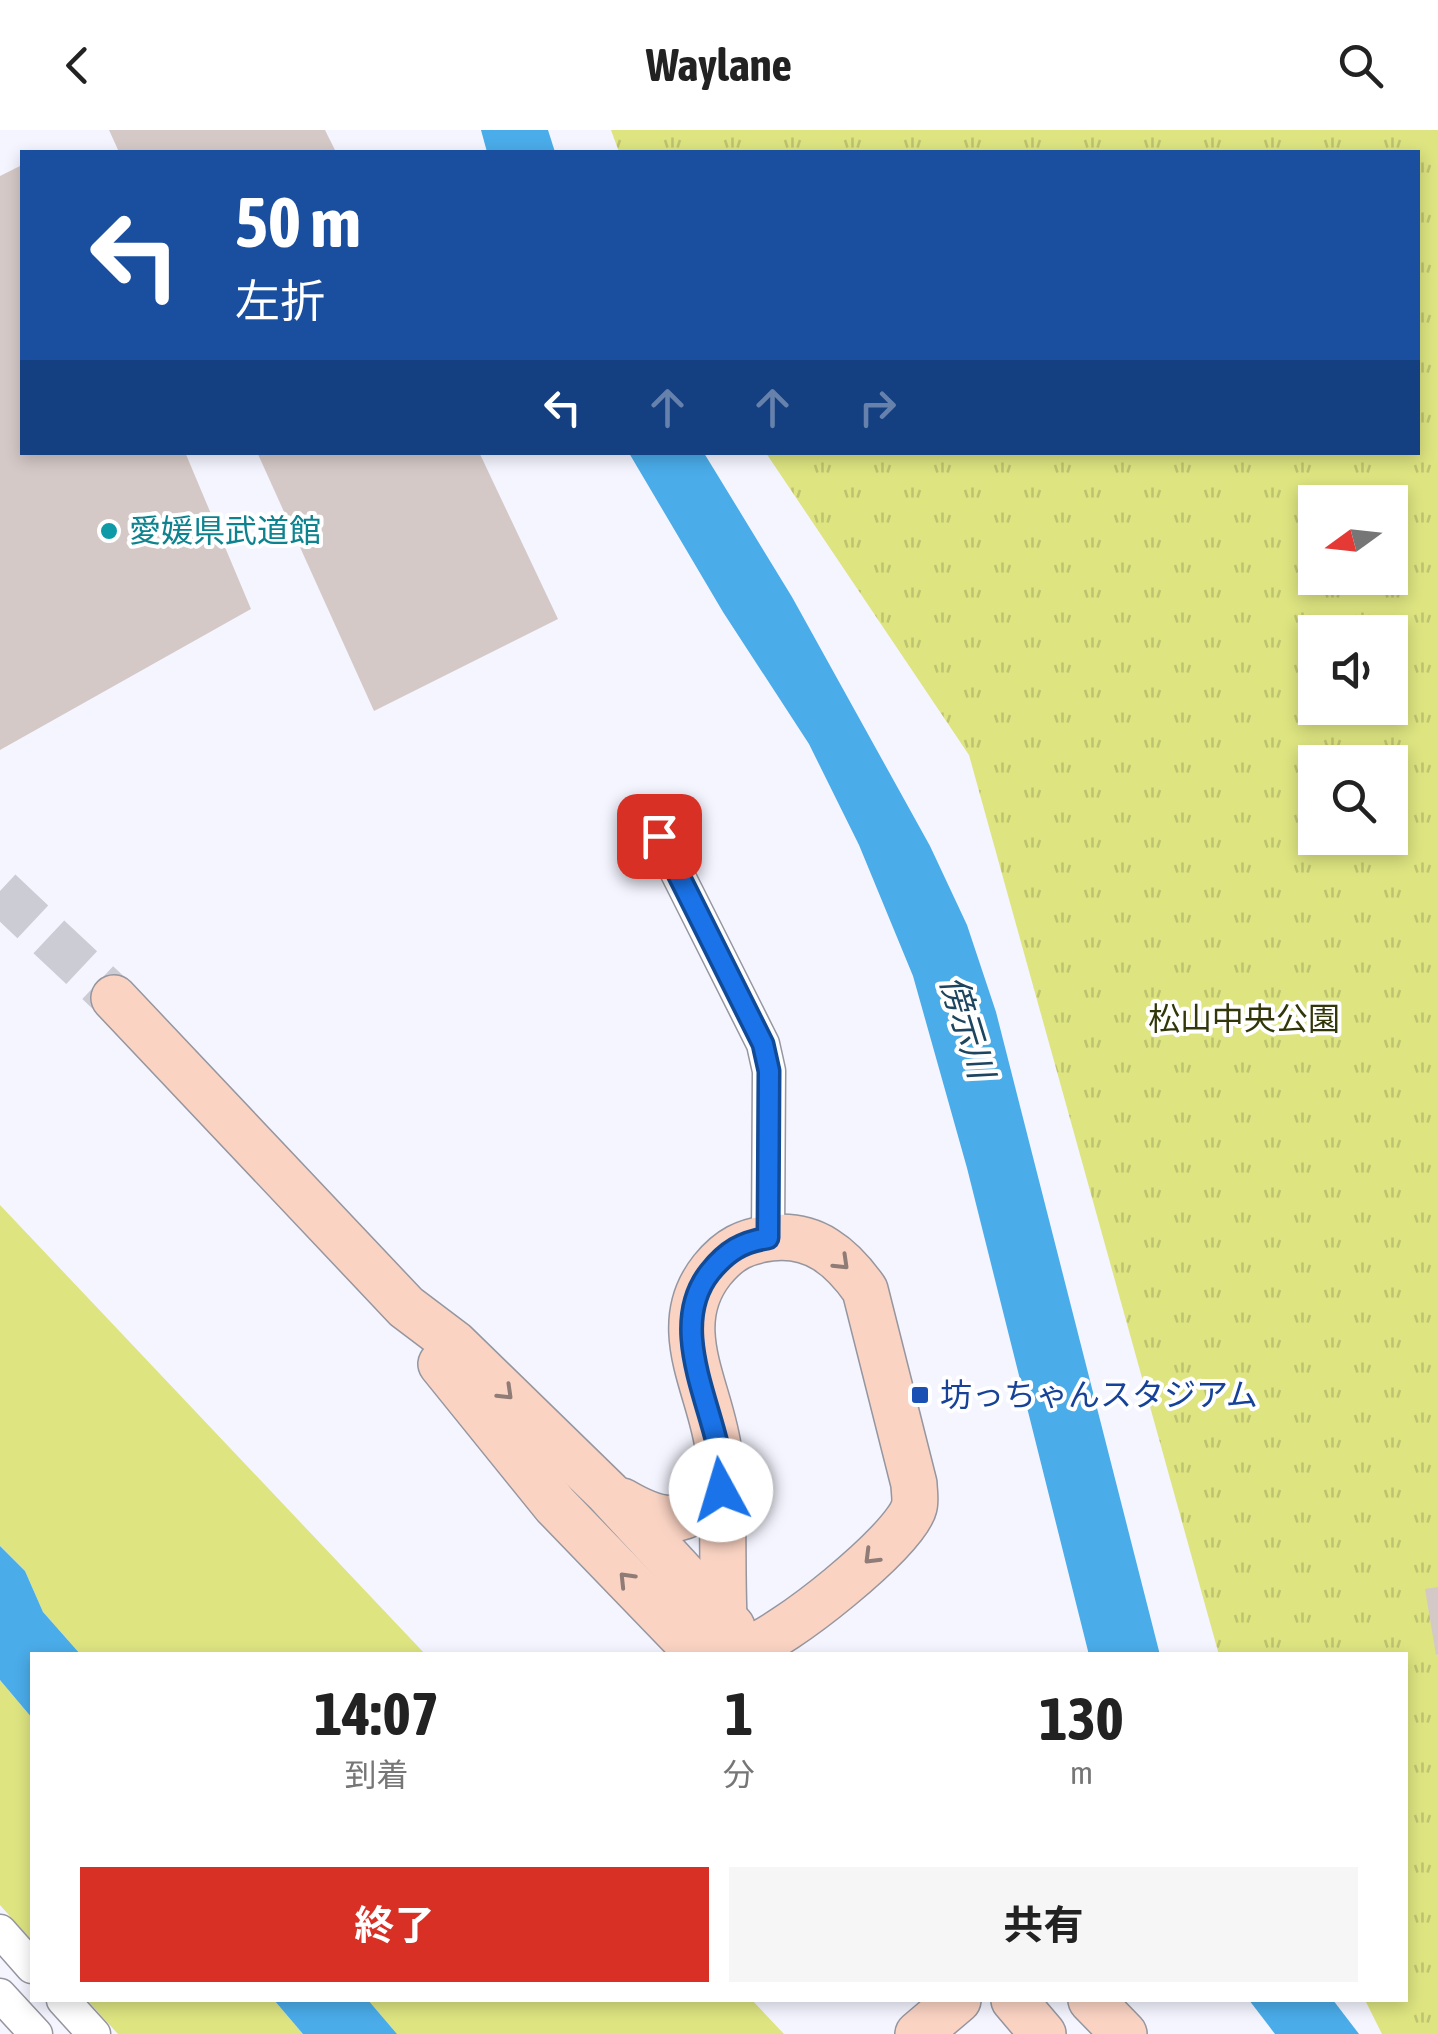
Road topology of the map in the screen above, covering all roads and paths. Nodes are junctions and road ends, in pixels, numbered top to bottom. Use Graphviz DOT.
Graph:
graph roads {
  1 [pos="659,836"];
  2 [pos="114,998"];
  3 [pos="768,1238"];
  4 [pos="406,1307"];
  5 [pos="721,1490"];
  6 [pos="608,1493"];
  7 [pos="822,1602"];
  8 [pos="724,1647"];
  9 [pos="799,1652"];
  10 [pos="0,1932"];
  11 [pos="30,1965"];
  12 [pos="0,1996"];
  13 [pos="65,2002"];
  14 [pos="1093,2002"];
  15 [pos="36,2034"];
  16 [pos="94,2034"];
  17 [pos="1124,2034"];
  1 -- 3 [label="street"];
  2 -- 4 [label="street"];
  3 -- 5 [label="street"];
  3 -- 7 [label="street, one-way"];
  4 -- 6 [label="street, one-way"];
  8 -- 4 [label="street, one-way"];
  5 -- 6 [label="street"];
  5 -- 8 [label="street"];
  6 -- 8 [label="street"];
  7 -- 8 [label="street"];
  7 -- 9 [label="street"];
  10 -- 11 [label="street"];
  12 -- 15 [label="street"];
  13 -- 16 [label="street"];
  14 -- 17 [label="street"];
}
